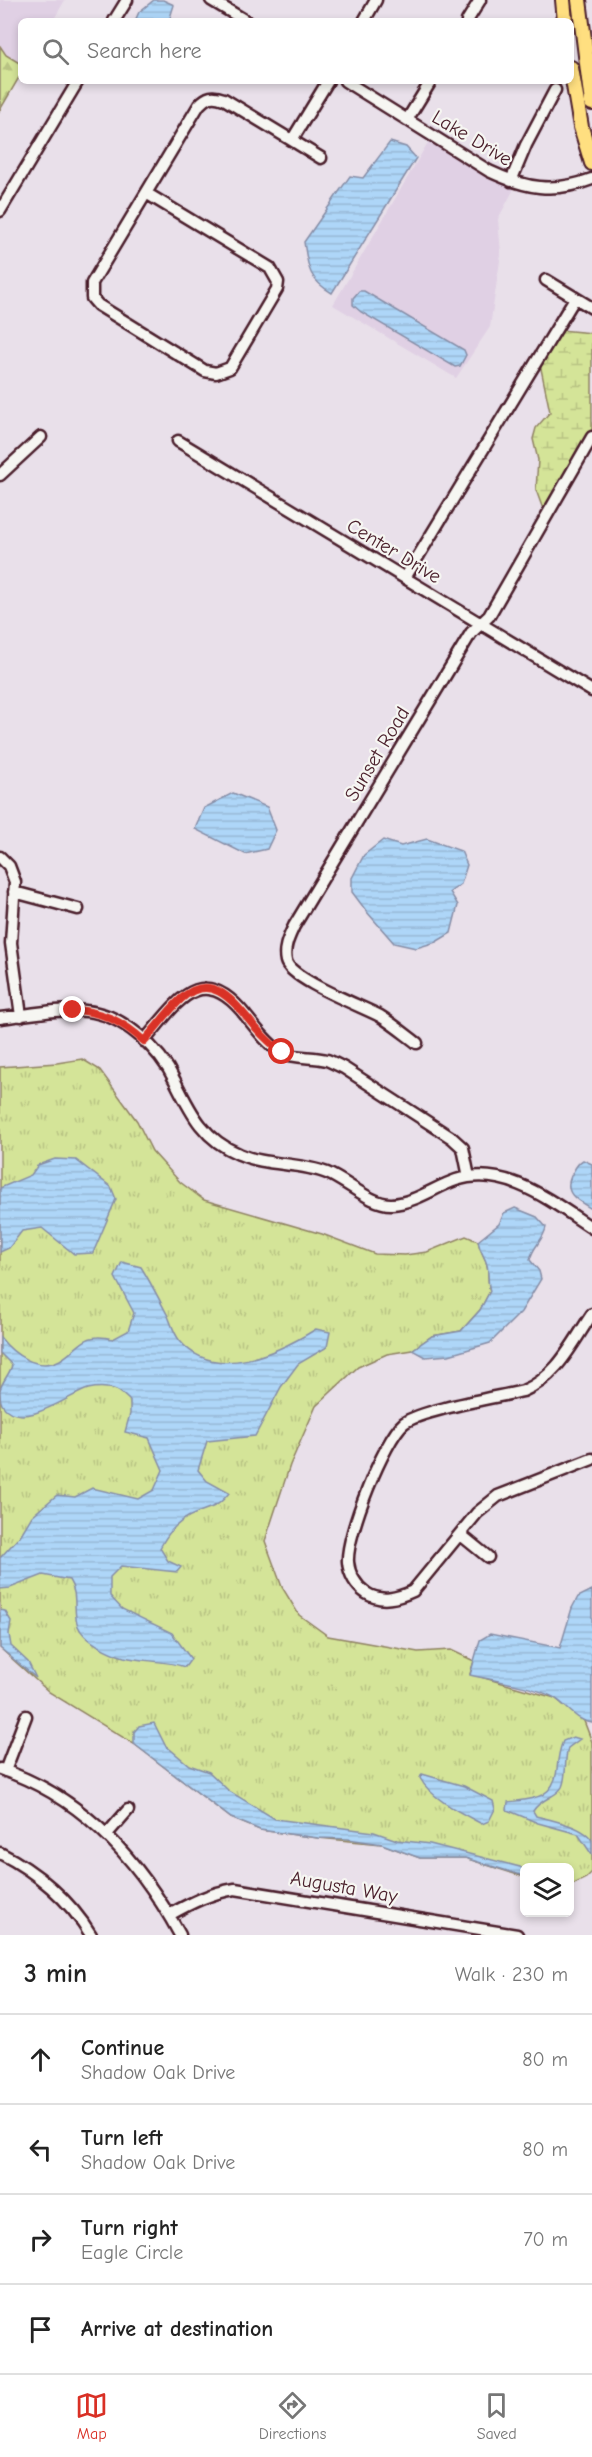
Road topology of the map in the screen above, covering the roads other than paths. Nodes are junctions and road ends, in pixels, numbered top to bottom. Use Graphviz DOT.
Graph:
graph roads {
  1 [pos="127,0"];
  2 [pos="211,0"];
  3 [pos="376,0"];
  4 [pos="480,0"];
  5 [pos="563,0"];
  6 [pos="579,0"];
  7 [pos="116,18"];
  8 [pos="241,18"];
  9 [pos="366,18"];
  10 [pos="469,18"];
  11 [pos="565,18"];
  12 [pos="587,21"];
  13 [pos="76,84"];
  14 [pos="326,84"];
  15 [pos="350,84"];
  16 [pos="429,84"];
  17 [pos="574,84"];
  18 [pos="555,90"];
  19 [pos="592,103"];
  20 [pos="407,120"];
  21 [pos="292,140"];
  22 [pos="321,158"];
  23 [pos="592,164"];
  24 [pos="592,179"];
  25 [pos="511,182"];
  26 [pos="146,193"];
  27 [pos="0,212"];
  28 [pos="546,280"];
  29 [pos="575,298"];
  30 [pos="592,308"];
  31 [pos="41,437"];
  32 [pos="592,437"];
  33 [pos="178,441"];
  34 [pos="0,475"];
  35 [pos="405,578"];
  36 [pos="480,624"];
  37 [pos="592,692"];
  38 [pos="0,857"];
  39 [pos="14,892"];
  40 [pos="78,909"];
  41 [pos="6,943"];
  42 [pos="21,1016"];
  43 [pos="0,1018"];
  44 [pos="144,1041"];
  45 [pos="417,1043"];
  46 [pos="469,1177"];
  47 [pos="592,1228"];
  48 [pos="592,1314"];
  49 [pos="592,1459"];
  50 [pos="460,1535"];
  51 [pos="488,1557"];
  52 [pos="26,1716"];
  53 [pos="3,1770"];
  54 [pos="128,1810"];
  55 [pos="106,1834"];
  56 [pos="0,1853"];
  57 [pos="169,1915"];
  58 [pos="91,1935"];
  59 [pos="180,1935"];
  60 [pos="517,1935"];
  1 -- 7 [label="street"];
  2 -- 8 [label="street"];
  3 -- 9 [label="street"];
  4 -- 10 [label="street"];
  5 -- 11 [label="main road"];
  6 -- 12 [label="main road"];
  12 -- 19 [label="main road"];
  13 -- 27 [label="street"];
  14 -- 21 [label="street"];
  15 -- 20 [label="street, Lake Drive"];
  16 -- 20 [label="street"];
  17 -- 23 [label="main road"];
  18 -- 25 [label="street"];
  20 -- 25 [label="street, Lake Drive"];
  21 -- 22 [label="street"];
  21 -- 26 [label="street"];
  24 -- 25 [label="street, Lake Drive"];
  26 -- 26 [label="street"];
  28 -- 29 [label="street"];
  29 -- 30 [label="street"];
  29 -- 35 [label="street"];
  31 -- 34 [label="street"];
  32 -- 36 [label="street, Sunset Road"];
  33 -- 35 [label="street, Center Drive"];
  35 -- 36 [label="street, Center Drive"];
  36 -- 37 [label="street, Center Drive"];
  36 -- 45 [label="street, Sunset Road"];
  38 -- 39 [label="street"];
  39 -- 40 [label="street"];
  39 -- 41 [label="street"];
  41 -- 42 [label="street"];
  42 -- 43 [label="street"];
  42 -- 44 [label="street"];
  44 -- 46 [label="street"];
  44 -- 46 [label="street"];
  46 -- 47 [label="street"];
  48 -- 50 [label="street"];
  49 -- 50 [label="street"];
  50 -- 51 [label="street"];
  52 -- 53 [label="street"];
  53 -- 55 [label="street"];
  54 -- 55 [label="street"];
  55 -- 57 [label="street"];
  56 -- 58 [label="street"];
  57 -- 59 [label="street"];
  57 -- 60 [label="street, Augusta Way"];
}
